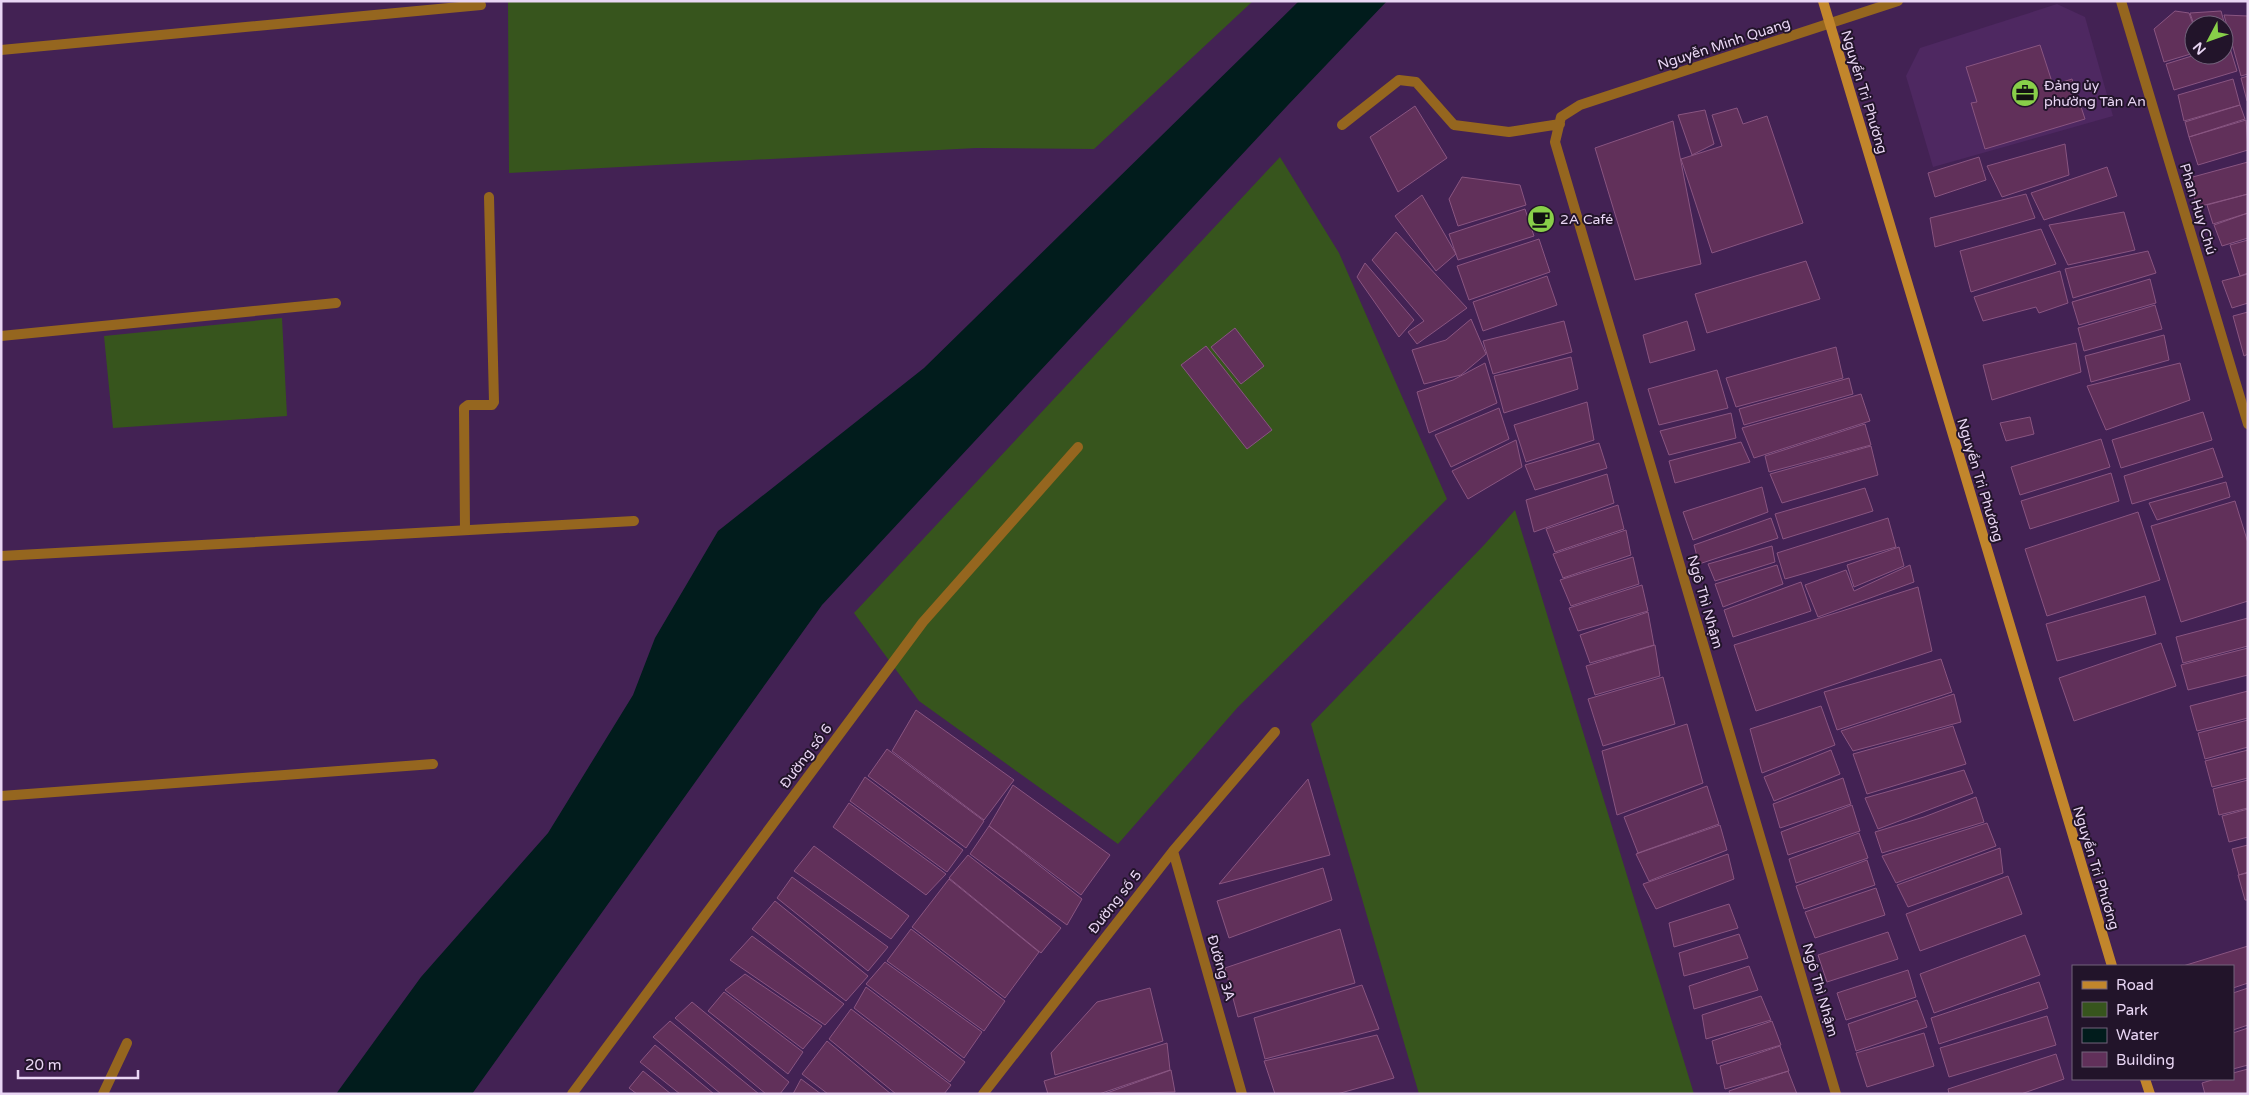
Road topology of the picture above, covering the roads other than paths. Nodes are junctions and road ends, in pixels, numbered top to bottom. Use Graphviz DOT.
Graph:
graph roads {
  1 [pos="1823,1"];
  2 [pos="1898,1"];
  3 [pos="2121,1"];
  4 [pos="482,5"];
  5 [pos="1829,24"];
  6 [pos="1,50"];
  7 [pos="1560,120"];
  8 [pos="1342,125"];
  9 [pos="489,197"];
  10 [pos="336,303"];
  11 [pos="1,336"];
  12 [pos="2248,424"];
  13 [pos="1078,447"];
  14 [pos="634,521"];
  15 [pos="465,530"];
  16 [pos="1,556"];
  17 [pos="1275,732"];
  18 [pos="433,764"];
  19 [pos="1,796"];
  20 [pos="1173,851"];
  21 [pos="2112,965"];
  22 [pos="127,1043"];
  23 [pos="2145,1080"];
  24 [pos="103,1094"];
  25 [pos="572,1094"];
  26 [pos="983,1094"];
  27 [pos="1242,1094"];
  28 [pos="1836,1094"];
  29 [pos="2150,1094"];
  1 -- 5 [label="street, Nguyển Tri Phương"];
  2 -- 5 [label="street, Nguyễn Minh Quang"];
  3 -- 12 [label="street, Phan Huy Chú"];
  4 -- 6 [label="street"];
  5 -- 7 [label="street, Nguyễn Minh Quang"];
  5 -- 21 [label="street, Nguyển Tri Phương"];
  7 -- 8 [label="street"];
  7 -- 28 [label="street, Ngô Thì Nhậm"];
  9 -- 15 [label="street"];
  10 -- 11 [label="street"];
  13 -- 25 [label="street, Đường số 6"];
  14 -- 15 [label="street"];
  15 -- 16 [label="street"];
  17 -- 20 [label="street, Đường số 5"];
  18 -- 19 [label="street"];
  20 -- 26 [label="street, Đường số 5"];
  20 -- 27 [label="street, Đường 3A"];
  22 -- 24 [label="street"];
  23 -- 29 [label="street"];
}
